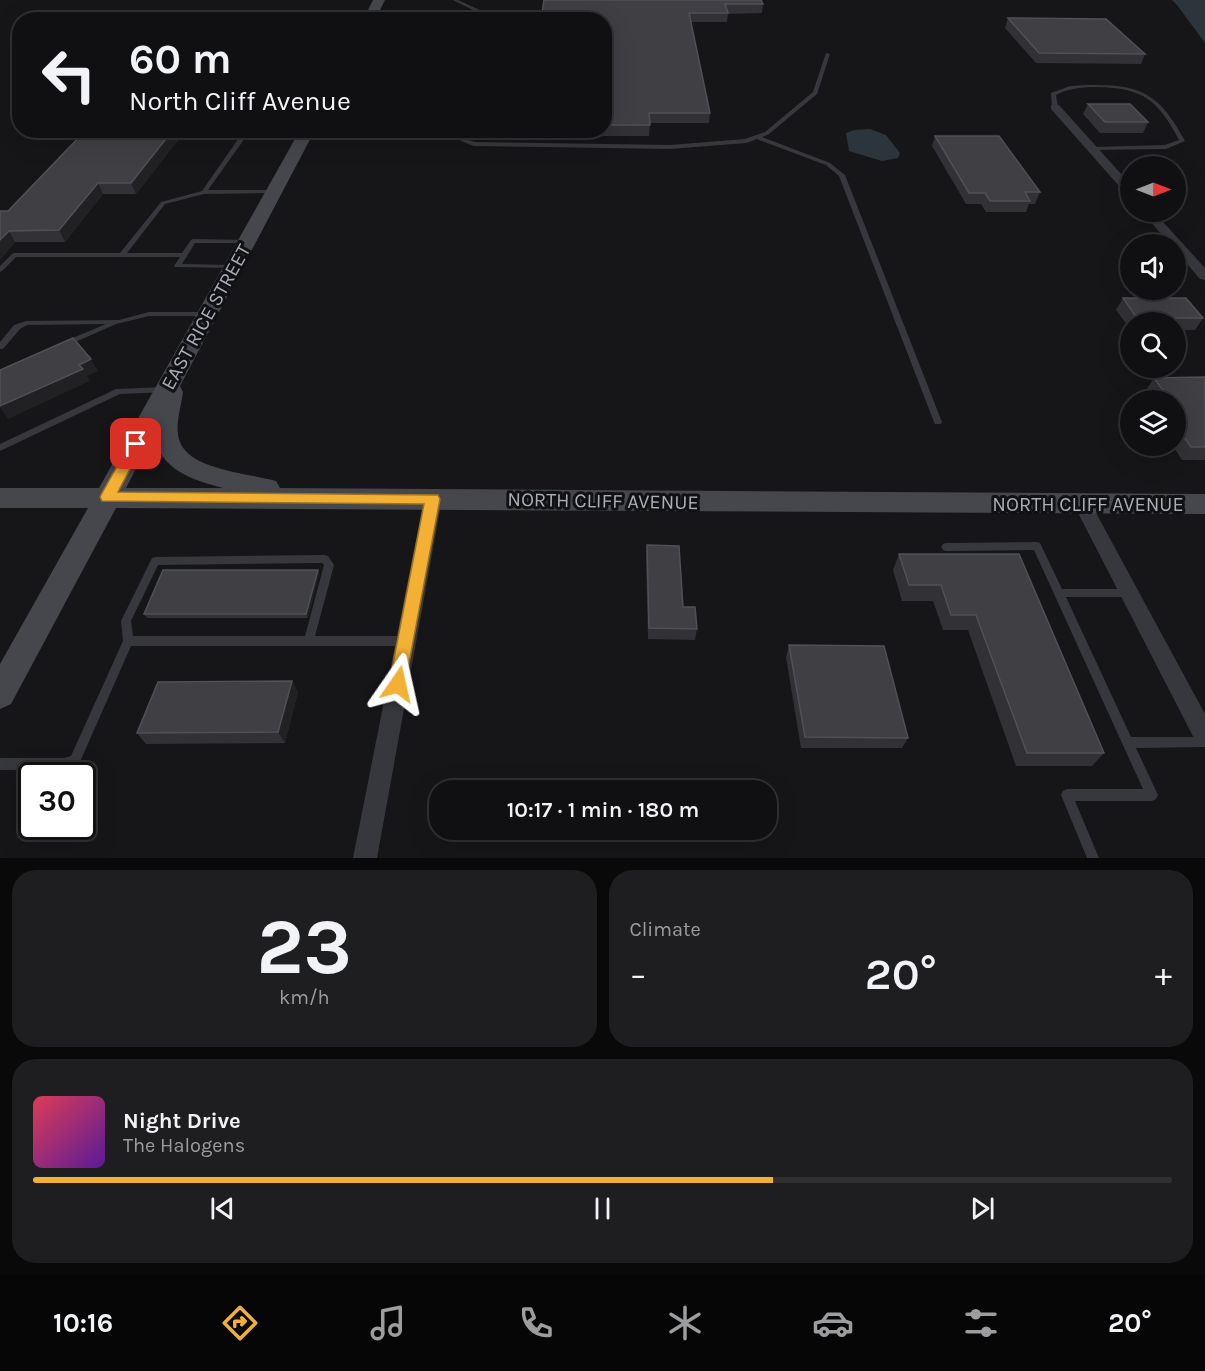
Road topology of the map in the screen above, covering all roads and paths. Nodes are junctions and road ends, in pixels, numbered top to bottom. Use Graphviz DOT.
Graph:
graph roads {
  1 [pos="455,0"];
  2 [pos="481,12"];
  3 [pos="828,54"];
  4 [pos="1055,107"];
  5 [pos="758,136"];
  6 [pos="242,138"];
  7 [pos="304,138"];
  8 [pos="462,138"];
  9 [pos="1093,149"];
  10 [pos="1120,180"];
  11 [pos="204,192"];
  12 [pos="274,192"];
  13 [pos="1157,222"];
  14 [pos="247,242"];
  15 [pos="122,255"];
  16 [pos="184,255"];
  17 [pos="233,267"];
  18 [pos="0,270"];
  19 [pos="1205,276"];
  20 [pos="207,314"];
  21 [pos="119,321"];
  22 [pos="0,347"];
  23 [pos="56,349"];
  24 [pos="171,380"];
  25 [pos="938,422"];
  26 [pos="0,448"];
  27 [pos="107,497"];
  28 [pos="308,497"];
  29 [pos="0,498"];
  30 [pos="433,499"];
  31 [pos="1205,504"];
  32 [pos="1083,505"];
  33 [pos="946,547"];
  34 [pos="1058,593"];
  35 [pos="1129,593"];
  36 [pos="309,640"];
  37 [pos="406,640"];
  38 [pos="128,641"];
  39 [pos="0,694"];
  40 [pos="1205,736"];
  41 [pos="1205,742"];
  42 [pos="1128,743"];
  43 [pos="0,764"];
  44 [pos="365,858"];
  45 [pos="1092,858"];
  1 -- 2 [label="lane"];
  3 -- 5 [label="lane"];
  4 -- 9 [label="street"];
  4 -- 9 [label="lane"];
  5 -- 8 [label="lane"];
  5 -- 25 [label="lane"];
  6 -- 11 [label="lane"];
  7 -- 12 [label="main road, EAST RICE STREET"];
  9 -- 10 [label="street"];
  11 -- 12 [label="lane"];
  11 -- 15 [label="lane"];
  12 -- 14 [label="main road, EAST RICE STREET"];
  13 -- 19 [label="street"];
  14 -- 16 [label="lane"];
  14 -- 17 [label="main road, EAST RICE STREET"];
  15 -- 16 [label="lane"];
  15 -- 18 [label="lane"];
  16 -- 17 [label="lane"];
  17 -- 20 [label="main road, EAST RICE STREET"];
  20 -- 21 [label="lane"];
  20 -- 24 [label="main road, EAST RICE STREET"];
  21 -- 22 [label="lane"];
  21 -- 23 [label="lane"];
  24 -- 26 [label="lane"];
  24 -- 27 [label="main road, EAST RICE STREET"];
  24 -- 28 [label="main road"];
  27 -- 28 [label="main road, NORTH CLIFF AVENUE"];
  27 -- 29 [label="main road, NORTH CLIFF AVENUE"];
  27 -- 39 [label="main road, EAST RICE STREET"];
  28 -- 30 [label="main road, NORTH CLIFF AVENUE"];
  30 -- 32 [label="main road, NORTH CLIFF AVENUE"];
  30 -- 37 [label="street"];
  31 -- 32 [label="main road, NORTH CLIFF AVENUE"];
  32 -- 35 [label="street"];
  33 -- 34 [label="lane"];
  34 -- 35 [label="lane"];
  34 -- 42 [label="lane"];
  35 -- 40 [label="street"];
  36 -- 37 [label="lane"];
  36 -- 38 [label="lane"];
  36 -- 38 [label="lane"];
  37 -- 44 [label="street"];
  38 -- 43 [label="lane"];
  41 -- 42 [label="lane"];
  42 -- 45 [label="lane"];
}
